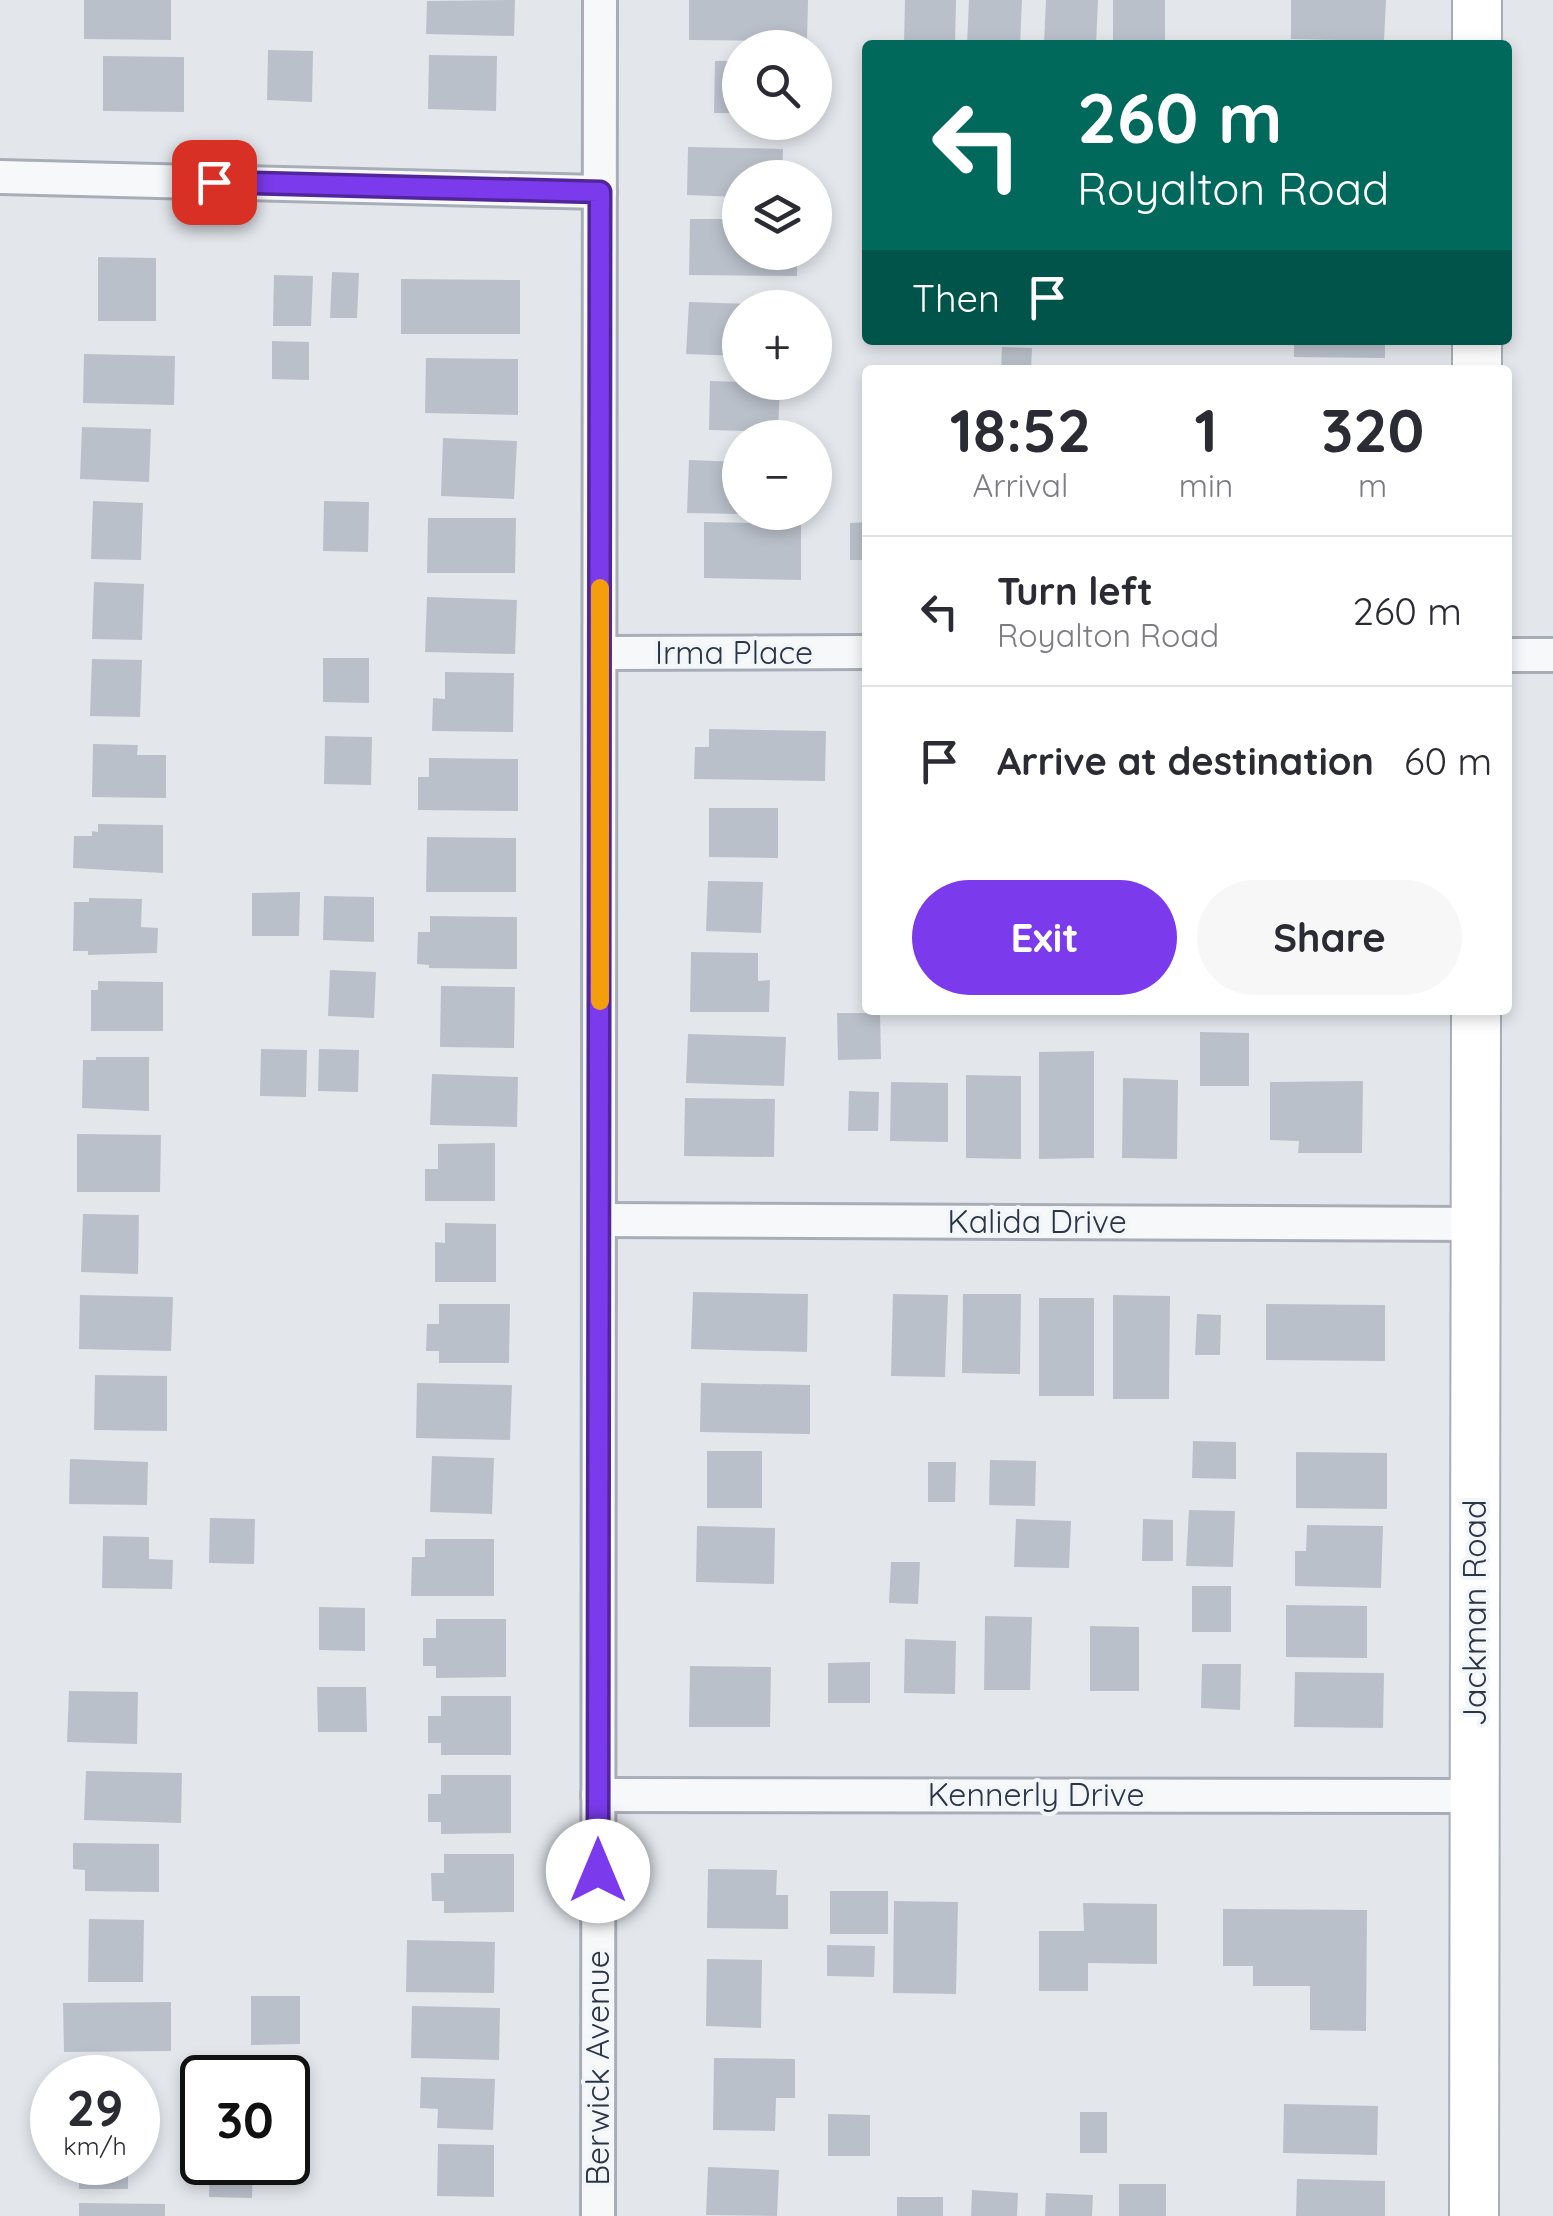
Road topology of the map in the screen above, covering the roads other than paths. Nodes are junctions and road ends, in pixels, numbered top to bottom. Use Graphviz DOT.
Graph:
graph roads {
  1 [pos="600,0"];
  2 [pos="1477,0"];
  3 [pos="1477,40"];
  4 [pos="0,177"];
  5 [pos="600,192"];
  6 [pos="862,652"];
  7 [pos="600,653"];
  8 [pos="1512,655"];
  9 [pos="1553,655"];
  10 [pos="1476,1015"];
  11 [pos="600,1220"];
  12 [pos="1476,1224"];
  13 [pos="598,1794"];
  14 [pos="1475,1796"];
  15 [pos="598,2216"];
  16 [pos="1474,2216"];
  1 -- 5 [label="street, Berwick Avenue"];
  2 -- 3 [label="street"];
  4 -- 5 [label="street"];
  5 -- 7 [label="street, Berwick Avenue"];
  6 -- 7 [label="street, Irma Place"];
  7 -- 11 [label="street, Berwick Avenue"];
  8 -- 9 [label="street"];
  10 -- 12 [label="street, Jackman Road"];
  11 -- 12 [label="street, Kalida Drive"];
  11 -- 13 [label="street, Berwick Avenue"];
  12 -- 14 [label="street, Jackman Road"];
  13 -- 14 [label="street, Kennerly Drive"];
  13 -- 15 [label="street, Berwick Avenue"];
  14 -- 16 [label="street, Jackman Road"];
}
